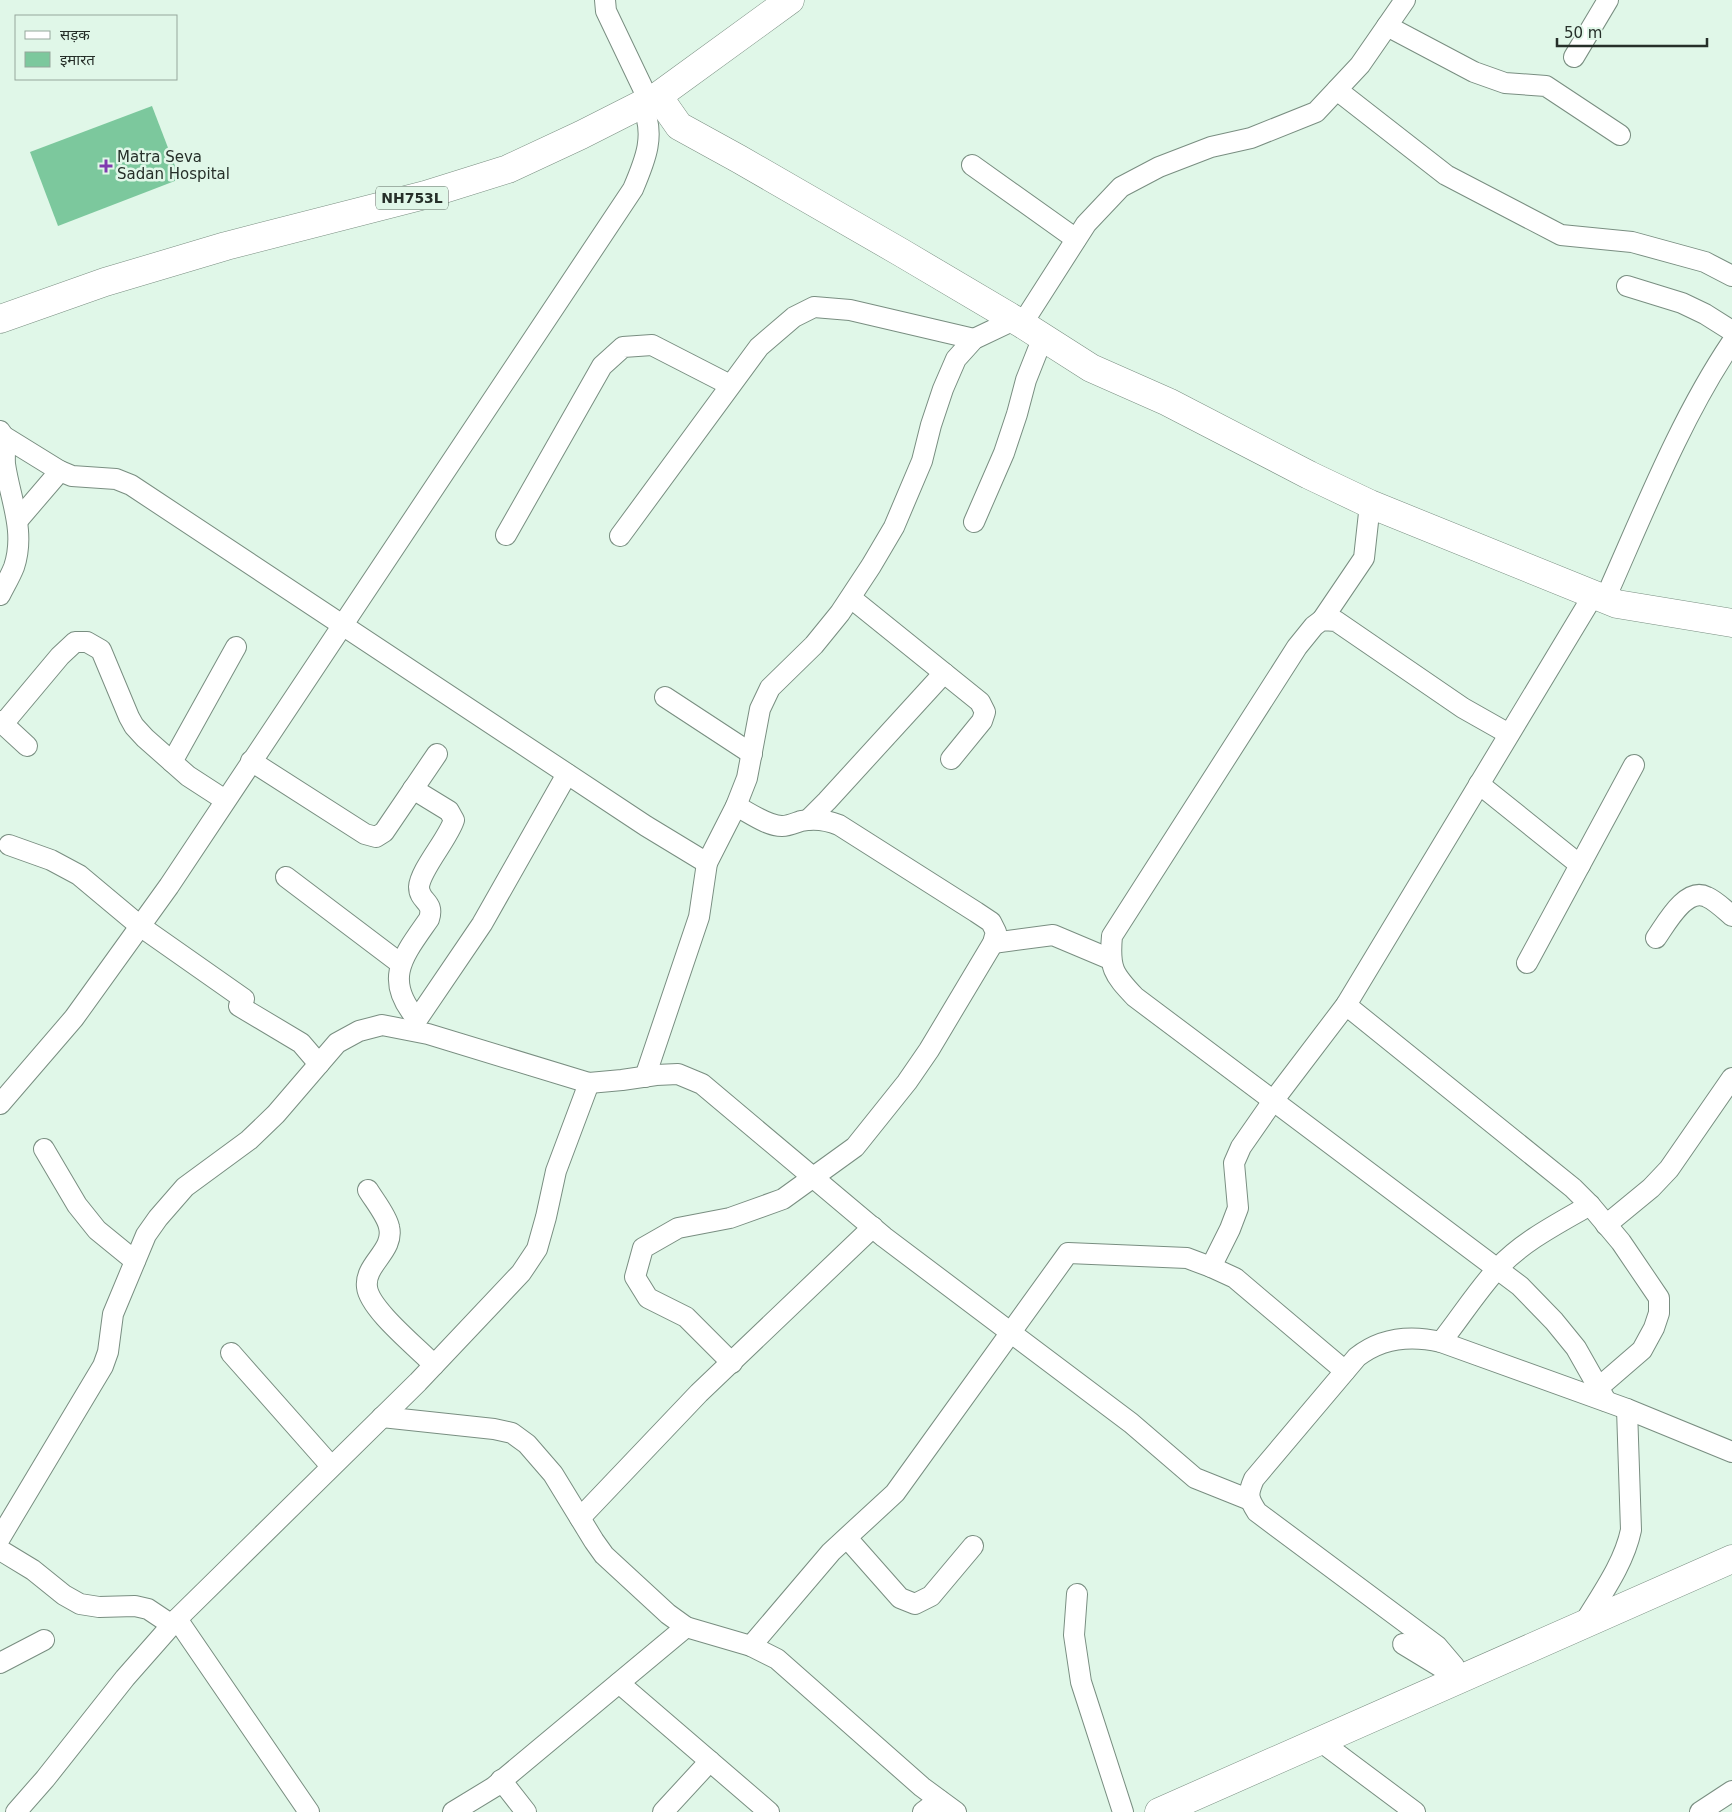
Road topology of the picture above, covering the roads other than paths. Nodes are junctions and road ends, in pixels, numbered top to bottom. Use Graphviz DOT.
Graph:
graph roads {
  1 [pos="605,0"];
  2 [pos="790,0"];
  3 [pos="1405,0"];
  4 [pos="1608,0"];
  5 [pos="1387,26"];
  6 [pos="1574,57"];
  7 [pos="1337,90"];
  8 [pos="649,100"];
  9 [pos="1620,135"];
  10 [pos="972,165"];
  11 [pos="1076,239"];
  12 [pos="1732,276"];
  13 [pos="1627,286"];
  14 [pos="0,319"];
  15 [pos="1026,327"];
  16 [pos="1732,331"];
  17 [pos="974,339"];
  18 [pos="1732,342"];
  19 [pos="730,385"];
  20 [pos="2,434"];
  21 [pos="3,466"];
  22 [pos="60,470"];
  23 [pos="1370,504"];
  24 [pos="18,520"];
  25 [pos="974,522"];
  26 [pos="506,535"];
  27 [pos="620,536"];
  28 [pos="0,595"];
  29 [pos="1600,597"];
  30 [pos="851,598"];
  31 [pos="1322,620"];
  32 [pos="1732,623"];
  33 [pos="342,624"];
  34 [pos="236,647"];
  35 [pos="944,673"];
  36 [pos="665,697"];
  37 [pos="2,722"];
  38 [pos="1509,734"];
  39 [pos="27,746"];
  40 [pos="437,754"];
  41 [pos="752,754"];
  42 [pos="951,759"];
  43 [pos="252,761"];
  44 [pos="172,762"];
  45 [pos="1634,765"];
  46 [pos="567,774"];
  47 [pos="1479,784"];
  48 [pos="413,789"];
  49 [pos="225,800"];
  50 [pos="736,806"];
  51 [pos="808,820"];
  52 [pos="9,845"];
  53 [pos="707,863"];
  54 [pos="1580,864"];
  55 [pos="286,877"];
  56 [pos="1732,916"];
  57 [pos="140,926"];
  58 [pos="1656,938"];
  59 [pos="993,943"];
  60 [pos="1110,959"];
  61 [pos="1527,963"];
  62 [pos="401,964"];
  63 [pos="1346,1005"];
  64 [pos="413,1025"];
  65 [pos="319,1064"];
  66 [pos="645,1077"];
  67 [pos="1732,1078"];
  68 [pos="9,1082"];
  69 [pos="589,1082"];
  70 [pos="1273,1101"];
  71 [pos="0,1104"];
  72 [pos="44,1149"];
  73 [pos="813,1178"];
  74 [pos="368,1190"];
  75 [pos="1590,1204"];
  76 [pos="1606,1225"];
  77 [pos="873,1228"];
  78 [pos="135,1261"];
  79 [pos="1211,1266"];
  80 [pos="1497,1269"];
  81 [pos="1012,1333"];
  82 [pos="1441,1342"];
  83 [pos="231,1353"];
  84 [pos="732,1362"];
  85 [pos="434,1365"];
  86 [pos="1345,1371"];
  87 [pos="1602,1394"];
  88 [pos="1627,1409"];
  89 [pos="382,1417"];
  90 [pos="1732,1452"];
  91 [pos="331,1466"];
  92 [pos="1250,1500"];
  93 [pos="580,1518"];
  94 [pos="0,1538"];
  95 [pos="847,1538"];
  96 [pos="973,1546"];
  97 [pos="0,1550"];
  98 [pos="1732,1559"];
  99 [pos="1077,1594"];
  100 [pos="174,1622"];
  101 [pos="1583,1625"];
  102 [pos="686,1627"];
  103 [pos="44,1640"];
  104 [pos="1403,1644"];
  105 [pos="751,1646"];
  106 [pos="0,1663"];
  107 [pos="1460,1679"];
  108 [pos="619,1683"];
  109 [pos="1320,1741"];
  110 [pos="710,1762"];
  111 [pos="501,1780"];
  112 [pos="1732,1791"];
  113 [pos="939,1800"];
  114 [pos="16,1812"];
  115 [pos="308,1812"];
  116 [pos="453,1812"];
  117 [pos="526,1812"];
  118 [pos="663,1812"];
  119 [pos="770,1812"];
  120 [pos="922,1812"];
  121 [pos="956,1812"];
  122 [pos="1123,1812"];
  123 [pos="1159,1812"];
  124 [pos="1415,1812"];
  125 [pos="1700,1812"];
  1 -- 8 [label="street"];
  2 -- 8 [label="main road, NH753L"];
  3 -- 5 [label="street"];
  4 -- 6 [label="street"];
  5 -- 7 [label="street"];
  5 -- 9 [label="street"];
  7 -- 11 [label="street"];
  7 -- 12 [label="street"];
  8 -- 14 [label="main road, NH753L"];
  8 -- 15 [label="main road"];
  8 -- 33 [label="street"];
  10 -- 11 [label="street"];
  11 -- 15 [label="street"];
  13 -- 16 [label="street"];
  15 -- 17 [label="street"];
  15 -- 23 [label="main road"];
  15 -- 25 [label="street"];
  17 -- 19 [label="street"];
  17 -- 30 [label="street"];
  18 -- 29 [label="street"];
  19 -- 26 [label="street"];
  19 -- 27 [label="street"];
  20 -- 21 [label="street"];
  20 -- 22 [label="street"];
  21 -- 24 [label="street"];
  22 -- 24 [label="street"];
  22 -- 33 [label="street"];
  23 -- 29 [label="main road"];
  23 -- 31 [label="street"];
  24 -- 28 [label="street"];
  29 -- 32 [label="main road"];
  29 -- 38 [label="street"];
  30 -- 35 [label="street"];
  30 -- 41 [label="street"];
  31 -- 38 [label="street"];
  31 -- 60 [label="street"];
  33 -- 43 [label="street"];
  33 -- 46 [label="street"];
  34 -- 44 [label="street"];
  35 -- 42 [label="street"];
  35 -- 51 [label="street"];
  36 -- 41 [label="street"];
  37 -- 39 [label="street"];
  37 -- 44 [label="street"];
  38 -- 47 [label="street"];
  40 -- 48 [label="street"];
  41 -- 50 [label="street"];
  43 -- 48 [label="street"];
  43 -- 49 [label="street"];
  44 -- 49 [label="street"];
  45 -- 54 [label="street"];
  46 -- 53 [label="street"];
  46 -- 64 [label="street"];
  47 -- 54 [label="street"];
  47 -- 63 [label="street"];
  48 -- 62 [label="street"];
  49 -- 57 [label="street"];
  50 -- 51 [label="street"];
  50 -- 53 [label="street"];
  51 -- 59 [label="street"];
  52 -- 57 [label="street"];
  53 -- 66 [label="street"];
  54 -- 61 [label="street"];
  55 -- 62 [label="street"];
  56 -- 58 [label="street"];
  57 -- 65 [label="street"];
  57 -- 68 [label="street"];
  59 -- 60 [label="street"];
  59 -- 73 [label="street"];
  60 -- 70 [label="street"];
  62 -- 64 [label="street"];
  63 -- 70 [label="street"];
  63 -- 75 [label="street"];
  64 -- 65 [label="street"];
  64 -- 69 [label="street"];
  65 -- 78 [label="street"];
  66 -- 69 [label="street"];
  66 -- 73 [label="street"];
  67 -- 76 [label="street"];
  68 -- 71 [label="street"];
  69 -- 85 [label="street"];
  70 -- 79 [label="street"];
  70 -- 80 [label="street"];
  72 -- 78 [label="street"];
  73 -- 77 [label="street"];
  73 -- 84 [label="street"];
  74 -- 85 [label="street"];
  75 -- 76 [label="street"];
  75 -- 80 [label="street"];
  76 -- 87 [label="street"];
  77 -- 81 [label="street"];
  77 -- 84 [label="street"];
  78 -- 94 [label="street"];
  79 -- 81 [label="street"];
  79 -- 86 [label="street"];
  80 -- 82 [label="street"];
  80 -- 87 [label="street"];
  81 -- 92 [label="street"];
  81 -- 95 [label="street"];
  82 -- 86 [label="street"];
  82 -- 87 [label="street"];
  83 -- 91 [label="street"];
  84 -- 93 [label="street"];
  85 -- 89 [label="street"];
  86 -- 92 [label="street"];
  87 -- 88 [label="street"];
  88 -- 90 [label="street"];
  88 -- 101 [label="street"];
  89 -- 91 [label="street"];
  89 -- 93 [label="street"];
  91 -- 100 [label="street"];
  92 -- 107 [label="street"];
  93 -- 102 [label="street"];
  95 -- 96 [label="street"];
  95 -- 105 [label="street"];
  97 -- 100 [label="street"];
  98 -- 101 [label="main road"];
  99 -- 122 [label="street"];
  100 -- 114 [label="street"];
  100 -- 115 [label="street"];
  101 -- 107 [label="main road"];
  102 -- 105 [label="street"];
  102 -- 108 [label="street"];
  103 -- 106 [label="street"];
  104 -- 107 [label="street"];
  105 -- 113 [label="street"];
  107 -- 109 [label="main road"];
  108 -- 110 [label="street"];
  108 -- 111 [label="street"];
  109 -- 123 [label="main road"];
  109 -- 124 [label="street"];
  110 -- 118 [label="street"];
  110 -- 119 [label="street"];
  111 -- 116 [label="street"];
  111 -- 117 [label="street"];
  112 -- 125 [label="street"];
  113 -- 120 [label="street"];
  113 -- 121 [label="street"];
}
